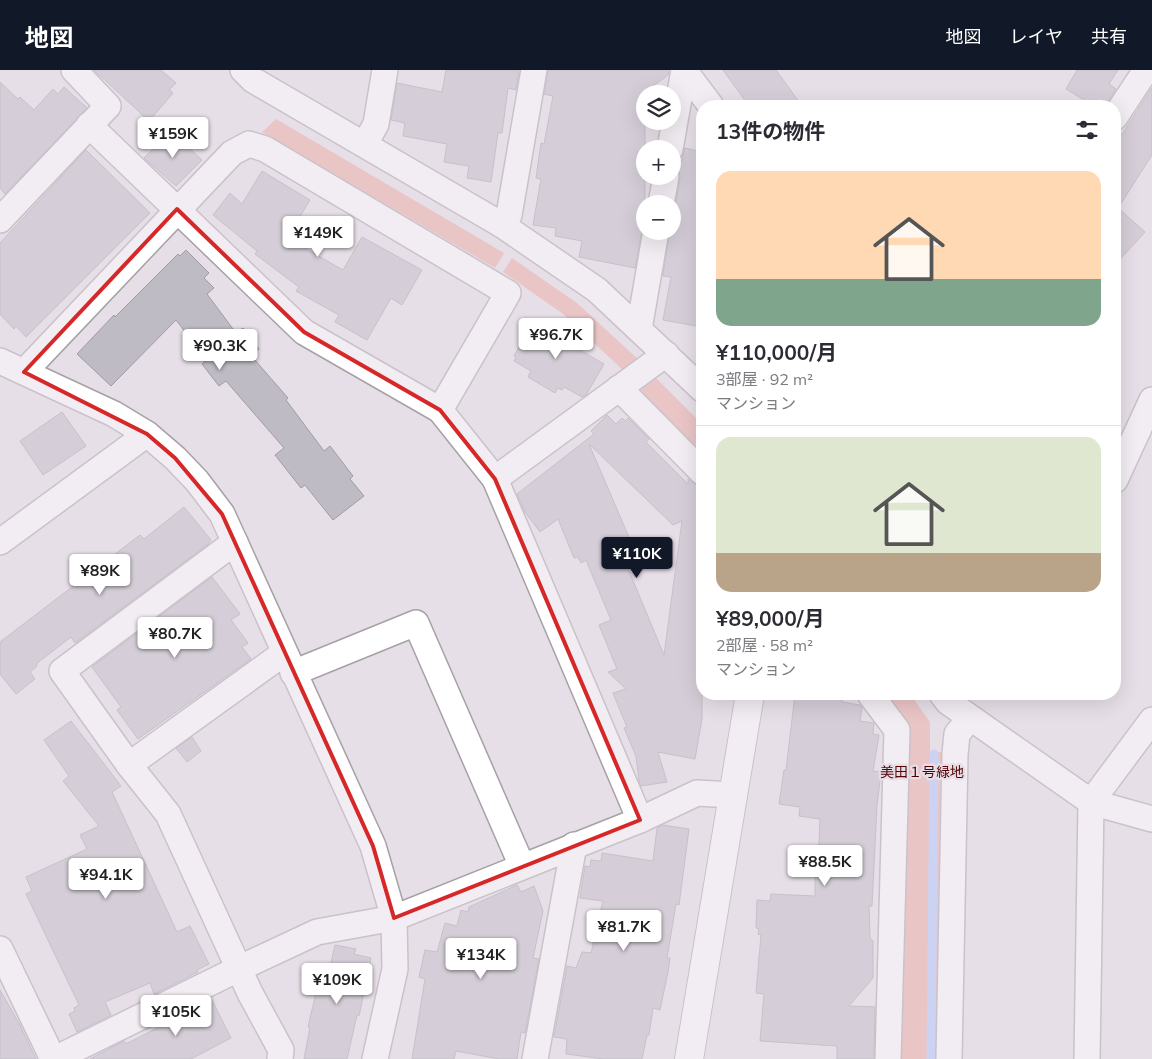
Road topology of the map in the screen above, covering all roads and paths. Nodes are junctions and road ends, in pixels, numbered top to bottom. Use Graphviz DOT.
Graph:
graph roads {
  1 [pos="74,70"];
  2 [pos="243,70"];
  3 [pos="386,70"];
  4 [pos="534,70"];
  5 [pos="684,70"];
  6 [pos="1146,70"];
  7 [pos="706,100"];
  8 [pos="1121,108"];
  9 [pos="89,125"];
  10 [pos="672,140"];
  11 [pos="365,144"];
  12 [pos="177,209"];
  13 [pos="0,220"];
  14 [pos="502,225"];
  15 [pos="654,240"];
  16 [pos="639,329"];
  17 [pos="666,354"];
  18 [pos="0,360"];
  19 [pos="24,372"];
  20 [pos="696,383"];
  21 [pos="618,388"];
  22 [pos="440,410"];
  23 [pos="1149,415"];
  24 [pos="147,434"];
  25 [pos="696,466"];
  26 [pos="1121,469"];
  27 [pos="495,479"];
  28 [pos="0,542"];
  29 [pos="235,542"];
  30 [pos="288,663"];
  31 [pos="749,700"];
  32 [pos="874,700"];
  33 [pos="952,700"];
  34 [pos="970,718"];
  35 [pos="1152,720"];
  36 [pos="129,765"];
  37 [pos="732,795"];
  38 [pos="1091,802"];
  39 [pos="1152,819"];
  40 [pos="640,820"];
  41 [pos="574,845"];
  42 [pos="522,866"];
  43 [pos="394,918"];
  44 [pos="0,949"];
  45 [pos="238,969"];
  46 [pos="274,1056"];
  47 [pos="54,1059"];
  48 [pos="375,1059"];
  49 [pos="535,1059"];
  50 [pos="689,1059"];
  51 [pos="888,1059"];
  52 [pos="950,1059"];
  53 [pos="1087,1059"];
  1 -- 9 [label="street"];
  2 -- 11 [label="street"];
  3 -- 11 [label="street"];
  4 -- 14 [label="street"];
  5 -- 7 [label="street"];
  5 -- 10 [label="street"];
  6 -- 8 [label="street"];
  9 -- 12 [label="street"];
  9 -- 13 [label="street"];
  11 -- 14 [label="street"];
  12 -- 19 [label="street"];
  12 -- 22 [label="street"];
  12 -- 22 [label="street"];
  14 -- 16 [label="street"];
  15 -- 16 [label="street"];
  16 -- 17 [label="street"];
  17 -- 20 [label="street"];
  17 -- 21 [label="street"];
  18 -- 19 [label="street"];
  19 -- 24 [label="street"];
  21 -- 25 [label="street"];
  21 -- 27 [label="street"];
  22 -- 27 [label="street"];
  23 -- 26 [label="street"];
  24 -- 28 [label="street"];
  24 -- 29 [label="street"];
  27 -- 40 [label="street"];
  29 -- 30 [label="street"];
  29 -- 36 [label="street"];
  30 -- 36 [label="street"];
  30 -- 42 [label="street"];
  30 -- 43 [label="street"];
  31 -- 37 [label="street"];
  32 -- 51 [label="street"];
  33 -- 34 [label="street"];
  34 -- 38 [label="street"];
  34 -- 52 [label="street"];
  35 -- 38 [label="street"];
  36 -- 45 [label="street"];
  37 -- 40 [label="street"];
  37 -- 50 [label="street"];
  38 -- 39 [label="street"];
  38 -- 53 [label="street"];
  40 -- 41 [label="street"];
  41 -- 42 [label="street"];
  41 -- 49 [label="street"];
  42 -- 43 [label="street"];
  43 -- 45 [label="street"];
  43 -- 48 [label="street"];
  44 -- 47 [label="street"];
  45 -- 46 [label="street"];
  45 -- 47 [label="street"];
}
